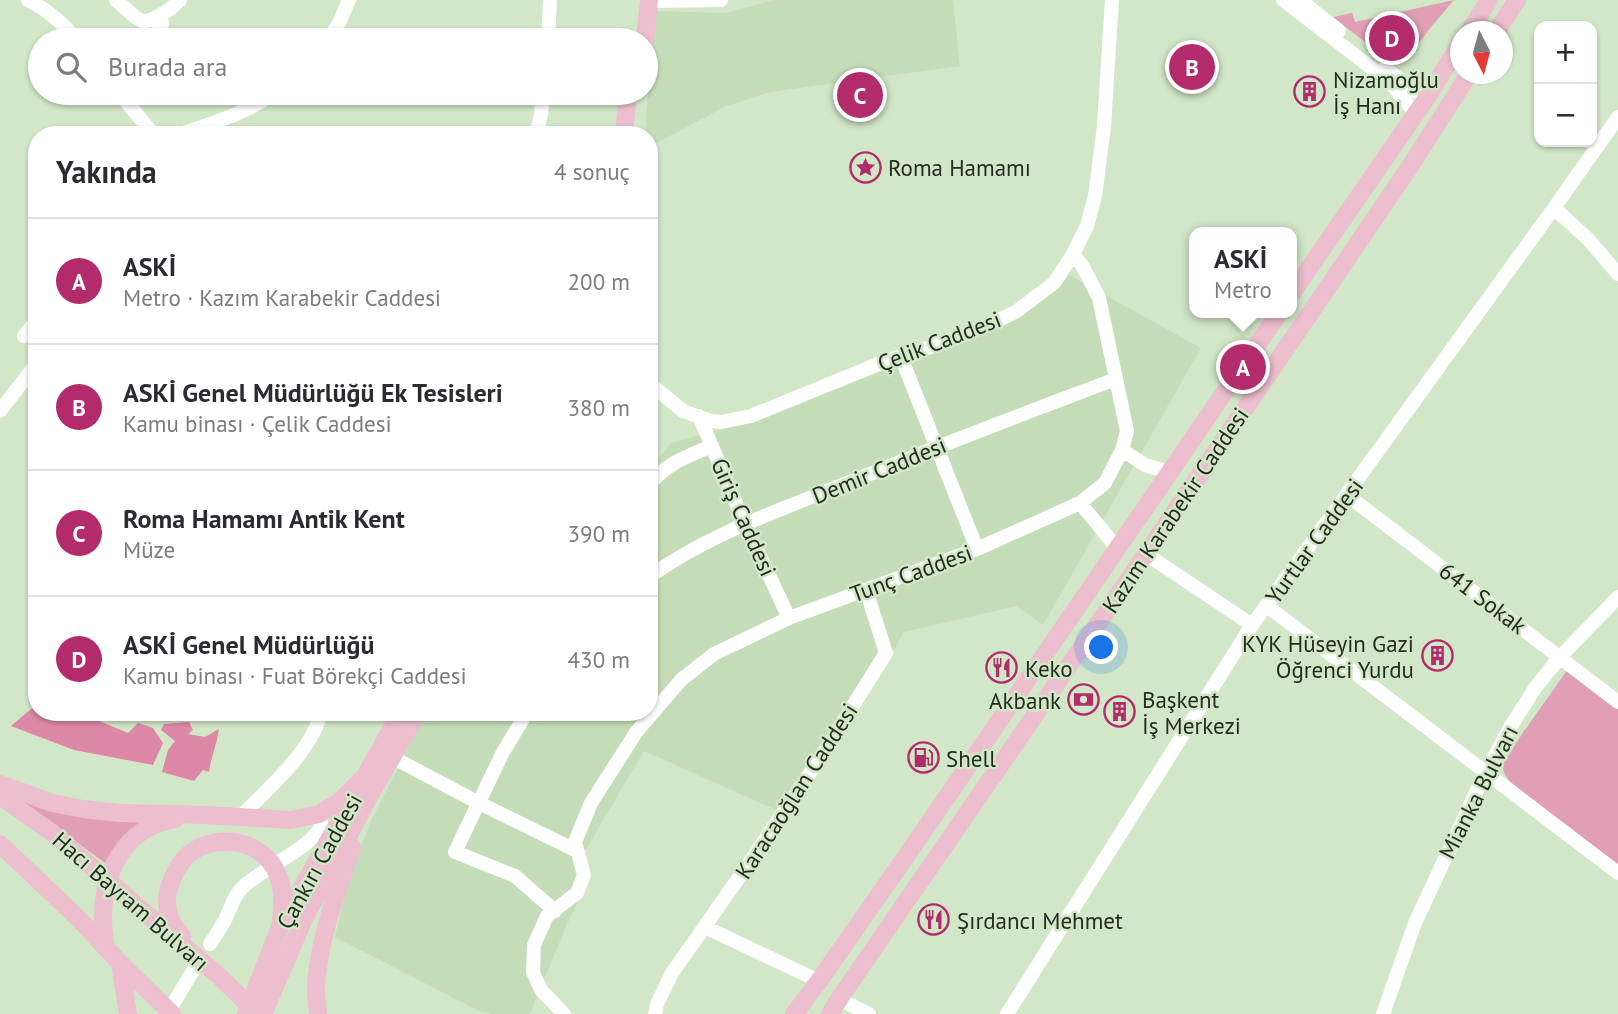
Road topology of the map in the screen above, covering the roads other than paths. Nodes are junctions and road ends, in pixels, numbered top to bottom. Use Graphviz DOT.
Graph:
graph roads {
  1 [pos="28,0"];
  2 [pos="116,0"];
  3 [pos="180,0"];
  4 [pos="349,0"];
  5 [pos="550,0"];
  6 [pos="644,0"];
  7 [pos="721,0"];
  8 [pos="1112,0"];
  9 [pos="1283,0"];
  10 [pos="1300,0"];
  11 [pos="1489,0"];
  12 [pos="1517,0"];
  13 [pos="160,15"];
  14 [pos="1476,21"];
  15 [pos="1503,21"];
  16 [pos="67,28"];
  17 [pos="161,28"];
  18 [pos="336,28"];
  19 [pos="549,28"];
  20 [pos="637,28"];
  21 [pos="645,28"];
  22 [pos="1450,61"];
  23 [pos="1463,84"];
  24 [pos="1426,99"];
  25 [pos="129,105"];
  26 [pos="256,105"];
  27 [pos="542,105"];
  28 [pos="627,105"];
  29 [pos="639,105"];
  30 [pos="1416,114"];
  31 [pos="1618,117"];
  32 [pos="146,126"];
  33 [pos="204,126"];
  34 [pos="538,126"];
  35 [pos="625,126"];
  36 [pos="637,126"];
  37 [pos="1554,208"];
  38 [pos="1073,254"];
  39 [pos="1618,274"];
  40 [pos="1297,286"];
  41 [pos="1276,318"];
  42 [pos="28,331"];
  43 [pos="24,336"];
  44 [pos="901,357"];
  45 [pos="28,375"];
  46 [pos="1116,379"];
  47 [pos="658,390"];
  48 [pos="0,411"];
  49 [pos="699,416"];
  50 [pos="712,446"];
  51 [pos="936,447"];
  52 [pos="1122,450"];
  53 [pos="1169,472"];
  54 [pos="658,474"];
  55 [pos="1347,495"];
  56 [pos="1080,503"];
  57 [pos="745,524"];
  58 [pos="1117,548"];
  59 [pos="977,549"];
  60 [pos="1146,554"];
  61 [pos="658,571"];
  62 [pos="866,590"];
  63 [pos="1618,597"];
  64 [pos="1267,606"];
  65 [pos="789,618"];
  66 [pos="1252,625"];
  67 [pos="1560,657"];
  68 [pos="1618,702"];
  69 [pos="658,707"];
  70 [pos="318,721"];
  71 [pos="396,721"];
  72 [pos="413,721"];
  73 [pos="522,721"];
  74 [pos="646,721"];
  75 [pos="393,757"];
  76 [pos="1485,773"];
  77 [pos="366,775"];
  78 [pos="0,784"];
  79 [pos="0,796"];
  80 [pos="369,797"];
  81 [pos="479,803"];
  82 [pos="319,814"];
  83 [pos="206,815"];
  84 [pos="240,817"];
  85 [pos="0,844"];
  86 [pos="577,851"];
  87 [pos="272,865"];
  88 [pos="1618,873"];
  89 [pos="555,911"];
  90 [pos="280,927"];
  91 [pos="705,927"];
  92 [pos="210,944"];
  93 [pos="106,949"];
  94 [pos="120,963"];
  95 [pos="193,971"];
  96 [pos="220,977"];
  97 [pos="819,981"];
  98 [pos="834,1006"];
  99 [pos="795,1011"];
  100 [pos="164,1013"];
  101 [pos="128,1014"];
  102 [pos="256,1014"];
  103 [pos="318,1014"];
  104 [pos="564,1014"];
  105 [pos="654,1014"];
  106 [pos="870,1014"];
  107 [pos="1007,1014"];
  108 [pos="1383,1014"];
  1 -- 16 [label="street"];
  2 -- 13 [label="street"];
  3 -- 13 [label="street"];
  4 -- 18 [label="street"];
  5 -- 19 [label="street"];
  6 -- 7 [label="street"];
  6 -- 20 [label="main road"];
  6 -- 21 [label="main road"];
  8 -- 38 [label="street, Çelik Caddesi"];
  9 -- 30 [label="street"];
  10 -- 24 [label="street"];
  11 -- 14 [label="main road"];
  12 -- 15 [label="main road"];
  13 -- 17 [label="street"];
  22 -- 24 [label="main road"];
  23 -- 60 [label="main road, Kazım Karabekir Caddesi"];
  24 -- 30 [label="main road"];
  25 -- 32 [label="street"];
  26 -- 33 [label="street"];
  27 -- 34 [label="street"];
  28 -- 35 [label="main road"];
  29 -- 36 [label="main road"];
  30 -- 40 [label="main road"];
  31 -- 37 [label="street, Yurtlar Caddesi"];
  37 -- 39 [label="street"];
  37 -- 55 [label="street, Yurtlar Caddesi"];
  38 -- 44 [label="street, Çelik Caddesi"];
  38 -- 46 [label="street, Tunç Caddesi"];
  41 -- 53 [label="main road, Kazım Karabekir Caddesi"];
  42 -- 43 [label="street"];
  44 -- 49 [label="street, Çelik Caddesi"];
  44 -- 51 [label="street"];
  45 -- 48 [label="street"];
  46 -- 51 [label="street, Demir Caddesi"];
  46 -- 52 [label="street, Tunç Caddesi"];
  47 -- 49 [label="street"];
  49 -- 50 [label="street, Giriş Caddesi"];
  50 -- 54 [label="street"];
  50 -- 57 [label="street, Giriş Caddesi"];
  51 -- 57 [label="street, Demir Caddesi"];
  51 -- 59 [label="street"];
  52 -- 53 [label="street"];
  52 -- 56 [label="street, Tunç Caddesi"];
  53 -- 58 [label="main road, Kazım Karabekir Caddesi"];
  55 -- 64 [label="street, Yurtlar Caddesi"];
  55 -- 67 [label="street, 641 Sokak"];
  56 -- 58 [label="street"];
  56 -- 59 [label="street, Tunç Caddesi"];
  57 -- 61 [label="street, Demir Caddesi"];
  57 -- 65 [label="street, Giriş Caddesi"];
  58 -- 97 [label="main road, Kazım Karabekir Caddesi"];
  59 -- 62 [label="street, Tunç Caddesi"];
  60 -- 66 [label="street"];
  60 -- 98 [label="main road, Kazım Karabekir Caddesi"];
  62 -- 65 [label="street, Tunç Caddesi"];
  62 -- 91 [label="street, Karacaoğlan Caddesi"];
  63 -- 67 [label="street, Mianka Bulvarı"];
  64 -- 66 [label="street, Yurtlar Caddesi"];
  64 -- 76 [label="street"];
  65 -- 69 [label="street, Tunç Caddesi"];
  66 -- 107 [label="street, Yurtlar Caddesi"];
  67 -- 68 [label="street, 641 Sokak"];
  67 -- 76 [label="street, Mianka Bulvarı"];
  70 -- 84 [label="street"];
  71 -- 77 [label="main road, Çankırı Caddesi"];
  72 -- 75 [label="main road, Çankırı Caddesi"];
  73 -- 81 [label="street"];
  74 -- 86 [label="street, Tunç Caddesi"];
  75 -- 80 [label="main road, Çankırı Caddesi"];
  75 -- 81 [label="street"];
  76 -- 88 [label="street"];
  76 -- 108 [label="street, Mianka Bulvarı"];
  77 -- 82 [label="main road"];
  77 -- 90 [label="main road, Çankırı Caddesi"];
  78 -- 83 [label="main road"];
  79 -- 96 [label="main road, Hacı Bayram Bulvarı"];
  80 -- 102 [label="main road, Çankırı Caddesi"];
  80 -- 103 [label="main road"];
  81 -- 86 [label="street"];
  81 -- 89 [label="street"];
  82 -- 84 [label="main road"];
  82 -- 87 [label="street"];
  83 -- 84 [label="main road"];
  83 -- 93 [label="main road"];
  85 -- 93 [label="main road, Hacı Bayram Bulvarı"];
  86 -- 89 [label="street, Tunç Caddesi"];
  87 -- 90 [label="main road"];
  87 -- 92 [label="street"];
  87 -- 96 [label="main road"];
  89 -- 104 [label="street, Tunç Caddesi"];
  90 -- 102 [label="main road, Çankırı Caddesi"];
  91 -- 97 [label="street"];
  91 -- 105 [label="street, Karacaoğlan Caddesi"];
  93 -- 94 [label="main road, Hacı Bayram Bulvarı"];
  94 -- 100 [label="main road, Hacı Bayram Bulvarı"];
  94 -- 101 [label="main road"];
  95 -- 100 [label="street"];
  96 -- 102 [label="main road, Hacı Bayram Bulvarı"];
  97 -- 99 [label="main road, Kazım Karabekir Caddesi"];
  98 -- 106 [label="street"];
}
